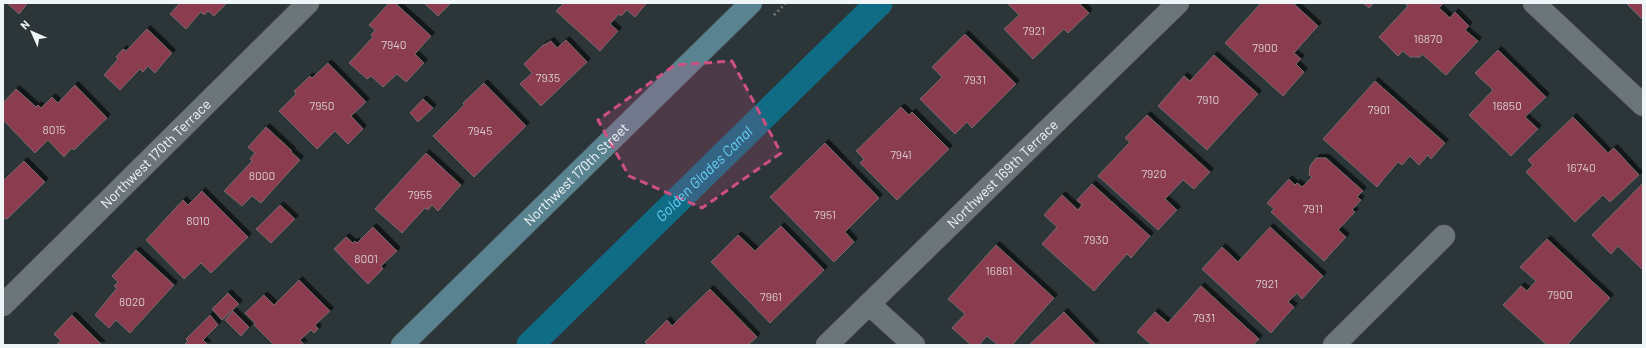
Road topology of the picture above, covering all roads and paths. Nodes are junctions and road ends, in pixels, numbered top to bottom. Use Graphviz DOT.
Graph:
graph roads {
  1 [pos="308,3"];
  2 [pos="751,3"];
  3 [pos="1178,3"];
  4 [pos="1534,3"];
  5 [pos="1643,105"];
  6 [pos="1444,236"];
  7 [pos="869,304"];
  8 [pos="3,305"];
  9 [pos="402,345"];
  10 [pos="828,345"];
  11 [pos="914,345"];
  12 [pos="1334,345"];
  1 -- 8 [label="street, Northwest 170th Terrace"];
  2 -- 9 [label="street, Northwest 170th Street"];
  3 -- 7 [label="street, Northwest 169th Terrace"];
  4 -- 5 [label="street"];
  6 -- 12 [label="street"];
  7 -- 10 [label="street, Northwest 169th Terrace"];
  7 -- 11 [label="street"];
}
